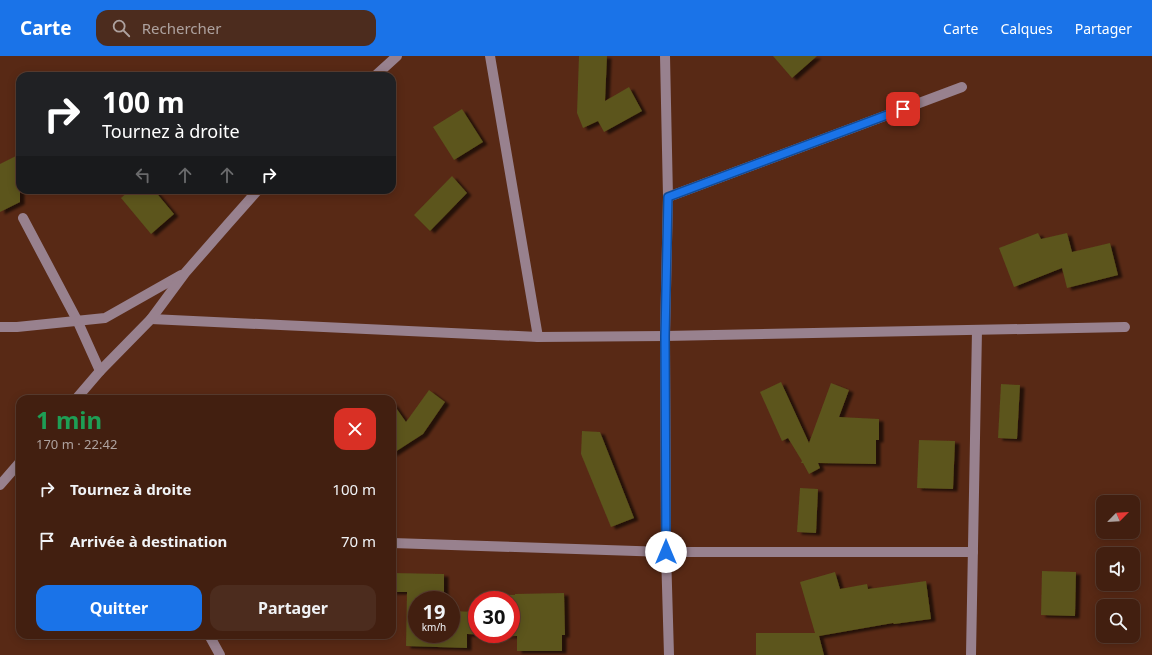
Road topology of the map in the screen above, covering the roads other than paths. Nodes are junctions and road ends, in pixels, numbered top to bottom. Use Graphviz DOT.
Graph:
graph roads {
  1 [pos="397,56"];
  2 [pos="490,56"];
  3 [pos="664,56"];
  4 [pos="379,72"];
  5 [pos="962,87"];
  6 [pos="254,194"];
  7 [pos="668,197"];
  8 [pos="23,218"];
  9 [pos="185,273"];
  10 [pos="151,319"];
  11 [pos="77,320"];
  12 [pos="0,327"];
  13 [pos="1125,327"];
  14 [pos="978,330"];
  15 [pos="665,336"];
  16 [pos="538,337"];
  17 [pos="100,371"];
  18 [pos="79,395"];
  19 [pos="16,467"];
  20 [pos="0,485"];
  21 [pos="396,543"];
  22 [pos="666,552"];
  23 [pos="973,552"];
  24 [pos="211,639"];
  25 [pos="219,655"];
  26 [pos="669,655"];
  27 [pos="971,655"];
  1 -- 4 [label="street"];
  2 -- 16 [label="street"];
  3 -- 7 [label="street"];
  5 -- 7 [label="street"];
  6 -- 9 [label="street"];
  7 -- 15 [label="street"];
  8 -- 11 [label="street"];
  9 -- 10 [label="street"];
  9 -- 11 [label="street"];
  10 -- 16 [label="street"];
  10 -- 17 [label="street"];
  11 -- 12 [label="street"];
  11 -- 17 [label="street"];
  13 -- 14 [label="street"];
  14 -- 15 [label="street"];
  14 -- 23 [label="street"];
  15 -- 16 [label="street"];
  15 -- 22 [label="street"];
  17 -- 18 [label="street"];
  19 -- 20 [label="street"];
  21 -- 22 [label="street"];
  22 -- 23 [label="street"];
  22 -- 26 [label="street"];
  23 -- 27 [label="street"];
  24 -- 25 [label="street"];
}
